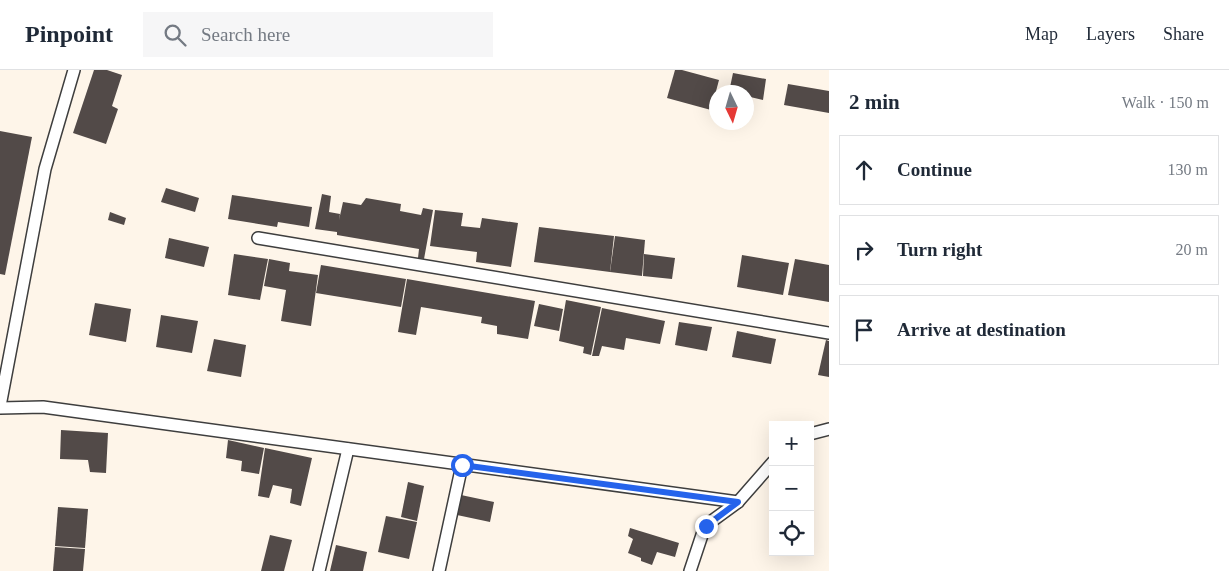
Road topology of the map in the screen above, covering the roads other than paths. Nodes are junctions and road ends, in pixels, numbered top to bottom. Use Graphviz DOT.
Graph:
graph roads {
  1 [pos="74,70"];
  2 [pos="258,238"];
  3 [pos="829,333"];
  4 [pos="0,407"];
  5 [pos="829,429"];
  6 [pos="814,433"];
  7 [pos="348,449"];
  8 [pos="462,465"];
  9 [pos="770,466"];
  10 [pos="738,502"];
  11 [pos="319,571"];
  12 [pos="439,571"];
  13 [pos="690,571"];
  1 -- 4 [label="street"];
  2 -- 3 [label="street"];
  4 -- 7 [label="street"];
  5 -- 6 [label="street"];
  7 -- 8 [label="street"];
  7 -- 11 [label="street"];
  8 -- 10 [label="street"];
  8 -- 12 [label="street"];
  9 -- 10 [label="street"];
  10 -- 13 [label="street"];
}
